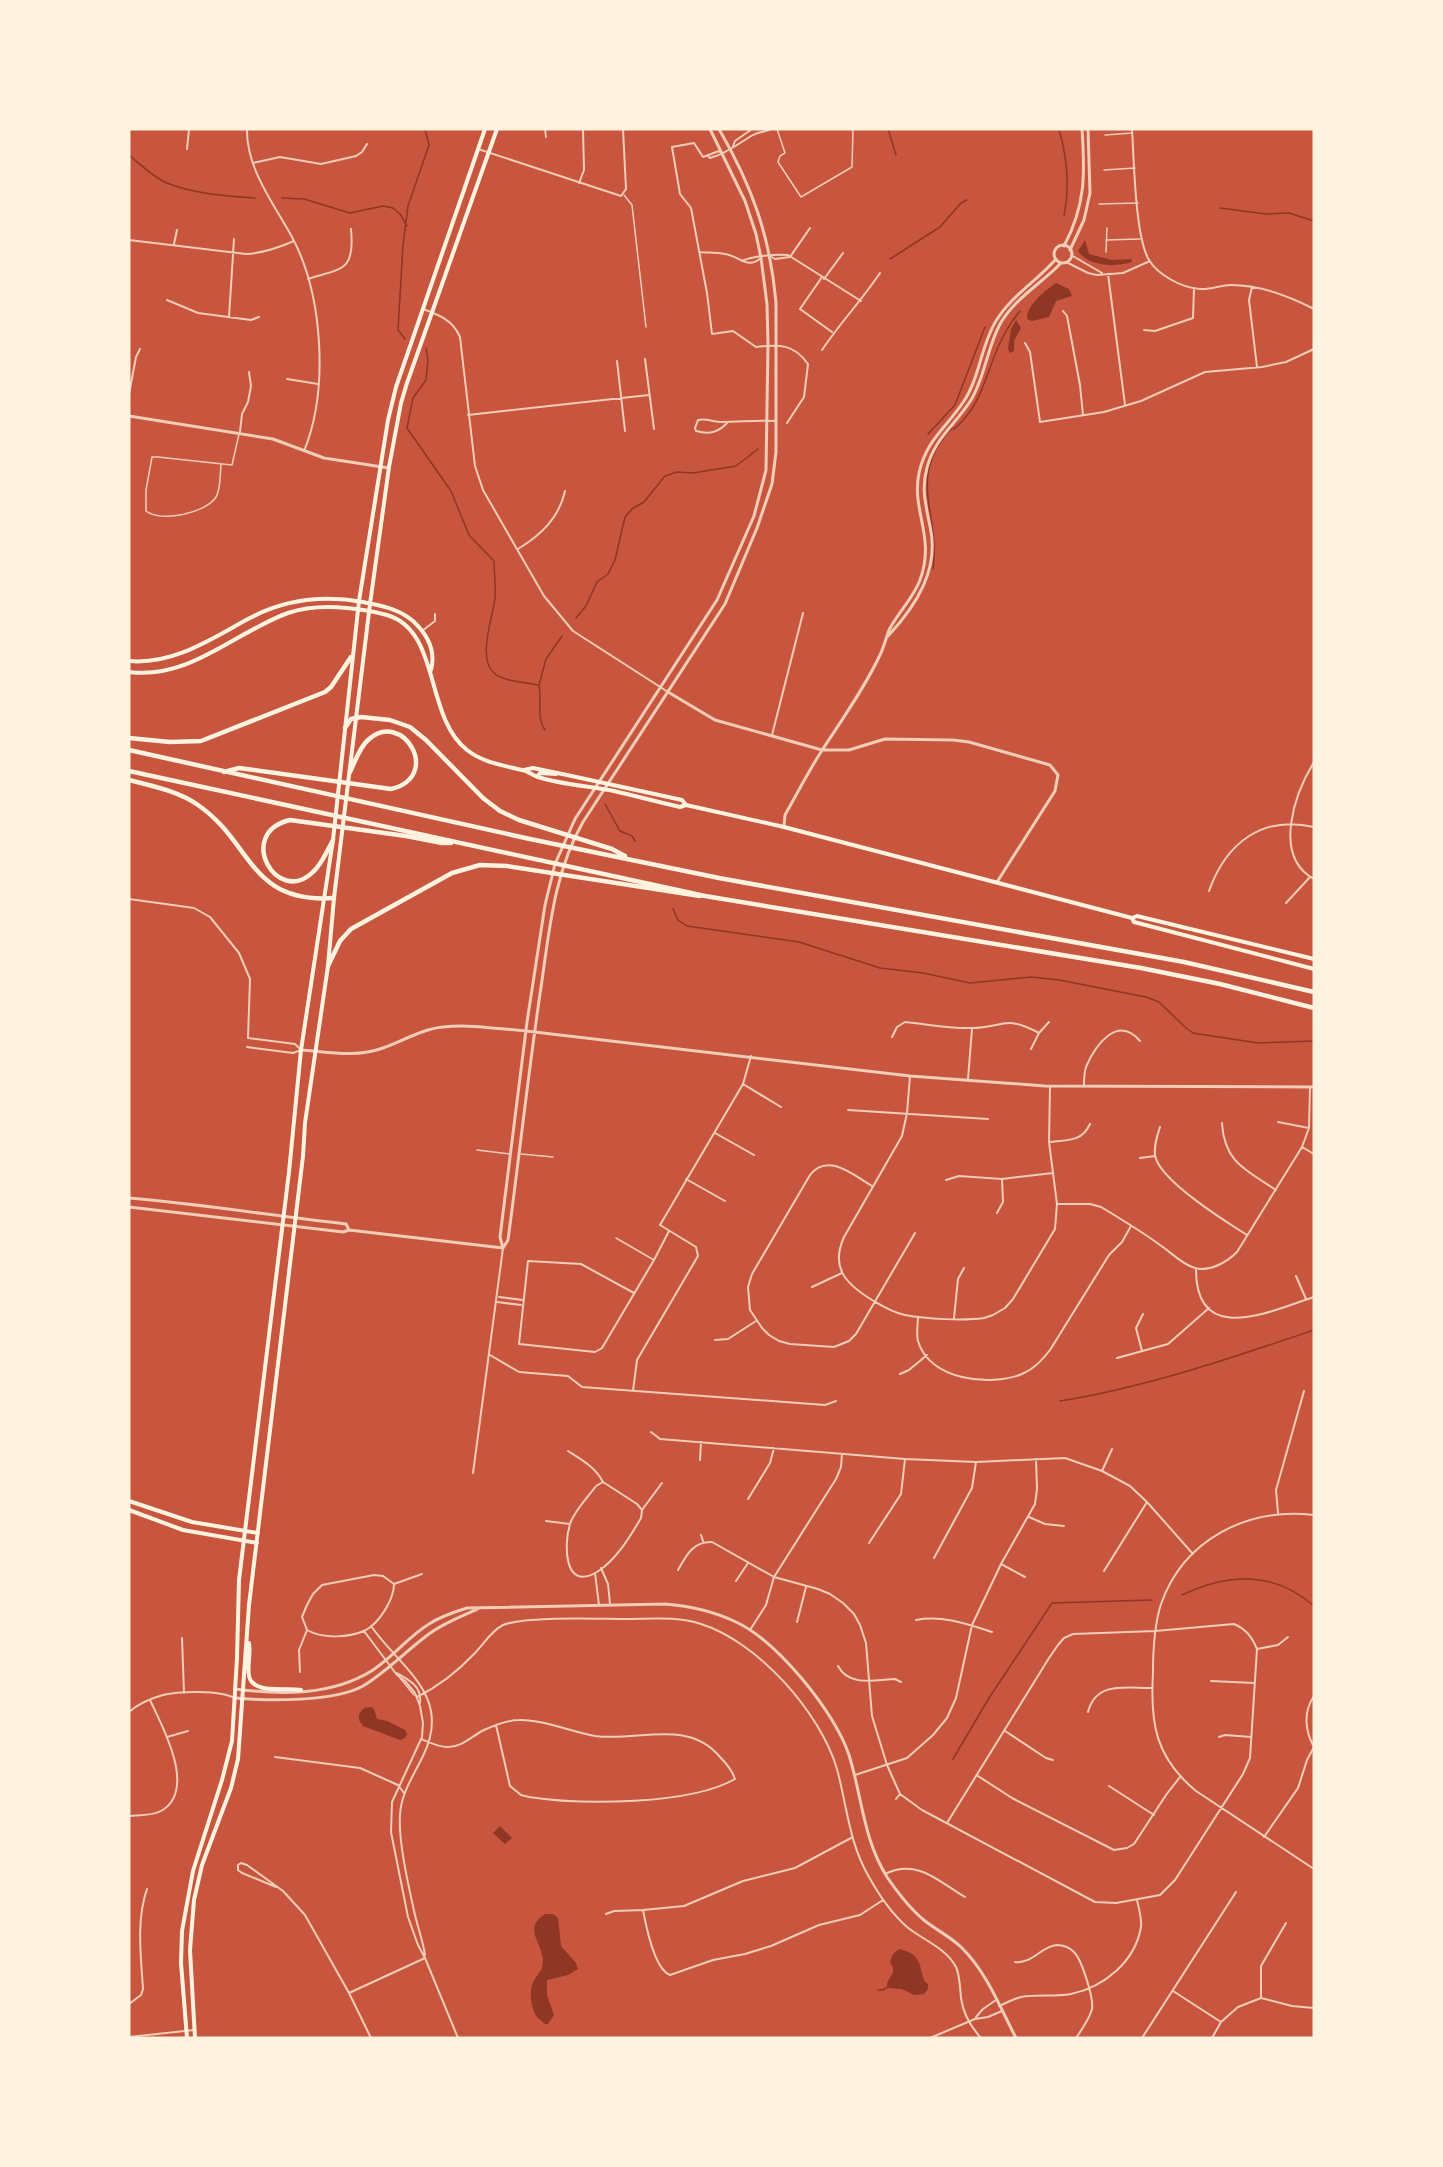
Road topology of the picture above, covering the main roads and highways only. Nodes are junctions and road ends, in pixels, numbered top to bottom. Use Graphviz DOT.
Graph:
graph roads {
  1 [pos="485,129"];
  2 [pos="497,129"];
  3 [pos="359,602"];
  4 [pos="370,604"];
  5 [pos="358,610"];
  6 [pos="369,613"];
  7 [pos="351,657"];
  8 [pos="129,661"];
  9 [pos="431,670"];
  10 [pos="129,672"];
  11 [pos="357,717"];
  12 [pos="345,728"];
  13 [pos="129,738"];
  14 [pos="129,750"];
  15 [pos="524,770"];
  16 [pos="129,771"];
  17 [pos="223,772"];
  18 [pos="350,772"];
  19 [pos="559,773"];
  20 [pos="537,777"];
  21 [pos="129,780"];
  22 [pos="686,805"];
  23 [pos="333,840"];
  24 [pos="460,843"];
  25 [pos="630,859"];
  26 [pos="705,896"];
  27 [pos="334,898"];
  28 [pos="324,899"];
  29 [pos="1132,918"];
  30 [pos="1314,959"];
  31 [pos="328,966"];
  32 [pos="1314,969"];
  33 [pos="1314,992"];
  34 [pos="1314,1008"];
  35 [pos="129,1501"];
  36 [pos="129,1510"];
  37 [pos="246,1531"];
  38 [pos="258,1533"];
  39 [pos="244,1541"];
  40 [pos="257,1543"];
  41 [pos="248,1636"];
  42 [pos="301,1690"];
  43 [pos="187,2038"];
  44 [pos="195,2038"];
  1 -- 3 [label="main road"];
  2 -- 4 [label="main road"];
  3 -- 4 [label="main road"];
  3 -- 5 [label="main road"];
  3 -- 8 [label="main road"];
  4 -- 6 [label="main road"];
  4 -- 9 [label="main road"];
  5 -- 6 [label="main road"];
  5 -- 7 [label="main road"];
  5 -- 10 [label="main road"];
  6 -- 9 [label="main road"];
  6 -- 11 [label="main road"];
  7 -- 12 [label="main road"];
  7 -- 13 [label="highway"];
  9 -- 15 [label="main road"];
  11 -- 12 [label="highway"];
  11 -- 18 [label="main road"];
  11 -- 25 [label="highway"];
  12 -- 23 [label="main road"];
  14 -- 17 [label="highway"];
  15 -- 19 [label="main road"];
  15 -- 20 [label="main road"];
  16 -- 24 [label="highway"];
  17 -- 18 [label="highway"];
  17 -- 25 [label="highway"];
  18 -- 27 [label="main road"];
  19 -- 20 [label="main road"];
  19 -- 22 [label="main road"];
  20 -- 22 [label="main road"];
  21 -- 28 [label="highway"];
  22 -- 29 [label="main road"];
  23 -- 24 [label="highway"];
  23 -- 28 [label="main road"];
  24 -- 26 [label="highway"];
  25 -- 33 [label="highway"];
  26 -- 31 [label="highway"];
  26 -- 34 [label="highway"];
  27 -- 28 [label="highway"];
  27 -- 31 [label="main road"];
  28 -- 37 [label="main road"];
  29 -- 30 [label="main road"];
  29 -- 32 [label="main road"];
  31 -- 38 [label="main road"];
  35 -- 37 [label="main road"];
  36 -- 39 [label="main road"];
  37 -- 38 [label="main road"];
  37 -- 39 [label="main road"];
  38 -- 40 [label="main road"];
  39 -- 40 [label="main road"];
  39 -- 43 [label="main road"];
  40 -- 41 [label="main road"];
  41 -- 42 [label="main road"];
  41 -- 44 [label="main road"];
}
